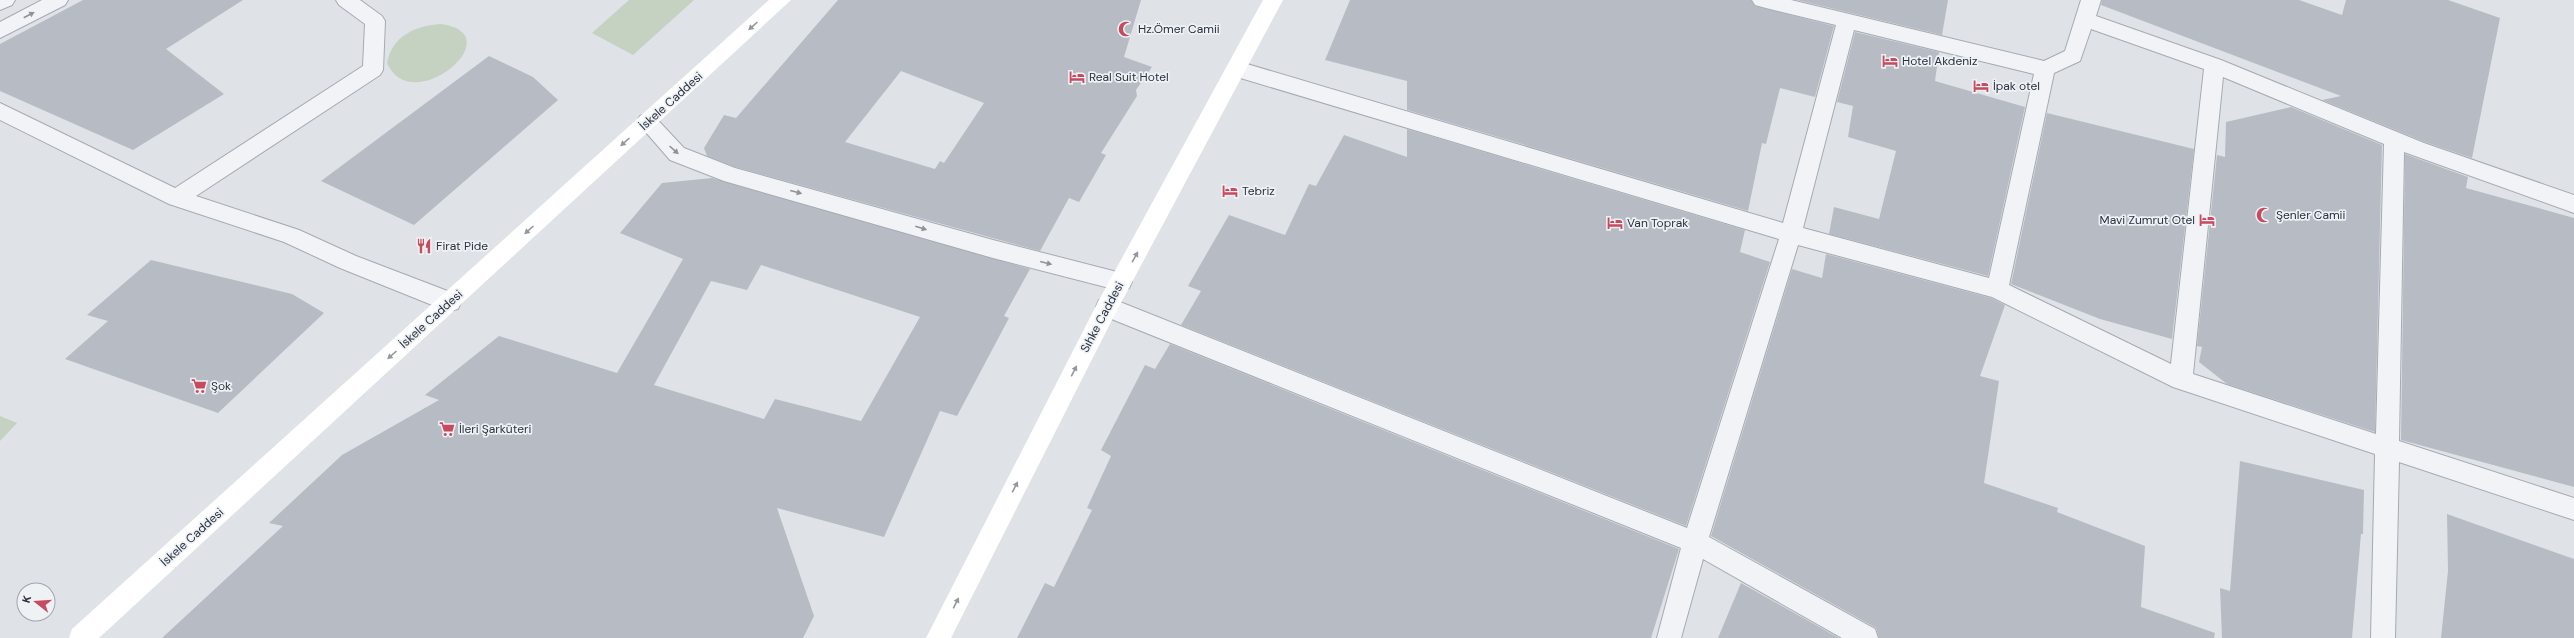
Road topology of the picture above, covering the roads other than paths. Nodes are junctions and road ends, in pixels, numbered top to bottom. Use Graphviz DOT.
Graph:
graph roads {
  1 [pos="5,0"];
  2 [pos="58,0"];
  3 [pos="346,0"];
  4 [pos="781,0"];
  5 [pos="1273,0"];
  6 [pos="1762,0"];
  7 [pos="2091,0"];
  8 [pos="0,2"];
  9 [pos="2084,20"];
  10 [pos="1846,22"];
  11 [pos="0,31"];
  12 [pos="2214,65"];
  13 [pos="1238,68"];
  14 [pos="2044,69"];
  15 [pos="0,111"];
  16 [pos="647,122"];
  17 [pos="2394,140"];
  18 [pos="176,198"];
  19 [pos="2574,204"];
  20 [pos="1791,234"];
  21 [pos="1121,282"];
  22 [pos="1997,289"];
  23 [pos="450,302"];
  24 [pos="1107,307"];
  25 [pos="2181,380"];
  26 [pos="2389,448"];
  27 [pos="2574,509"];
  28 [pos="1694,542"];
  29 [pos="81,638"];
  30 [pos="938,638"];
  31 [pos="1669,638"];
  32 [pos="1866,638"];
  33 [pos="2383,638"];
  1 -- 8 [label="street"];
  11 -- 2 [label="street, one-way"];
  3 -- 18 [label="street"];
  4 -- 16 [label="main road, İskele Caddesi, one-way"];
  5 -- 13 [label="main road, Sıhke Caddesi"];
  6 -- 10 [label="street"];
  7 -- 9 [label="street"];
  9 -- 12 [label="street"];
  9 -- 14 [label="street"];
  10 -- 14 [label="street"];
  10 -- 20 [label="street"];
  12 -- 17 [label="street"];
  12 -- 25 [label="street"];
  13 -- 20 [label="street"];
  21 -- 13 [label="main road, Sıhke Caddesi, one-way"];
  14 -- 22 [label="street"];
  15 -- 18 [label="street"];
  16 -- 21 [label="street, one-way"];
  16 -- 23 [label="main road, İskele Caddesi, one-way"];
  17 -- 19 [label="street"];
  17 -- 26 [label="street"];
  18 -- 23 [label="street"];
  20 -- 22 [label="street"];
  20 -- 28 [label="street"];
  21 -- 24 [label="main road, Sıhke Caddesi"];
  22 -- 25 [label="street"];
  23 -- 29 [label="main road, İskele Caddesi, one-way"];
  24 -- 28 [label="street"];
  30 -- 24 [label="main road, Sıhke Caddesi, one-way"];
  25 -- 26 [label="street"];
  26 -- 27 [label="street"];
  26 -- 33 [label="street"];
  28 -- 31 [label="street"];
  28 -- 32 [label="street"];
}
